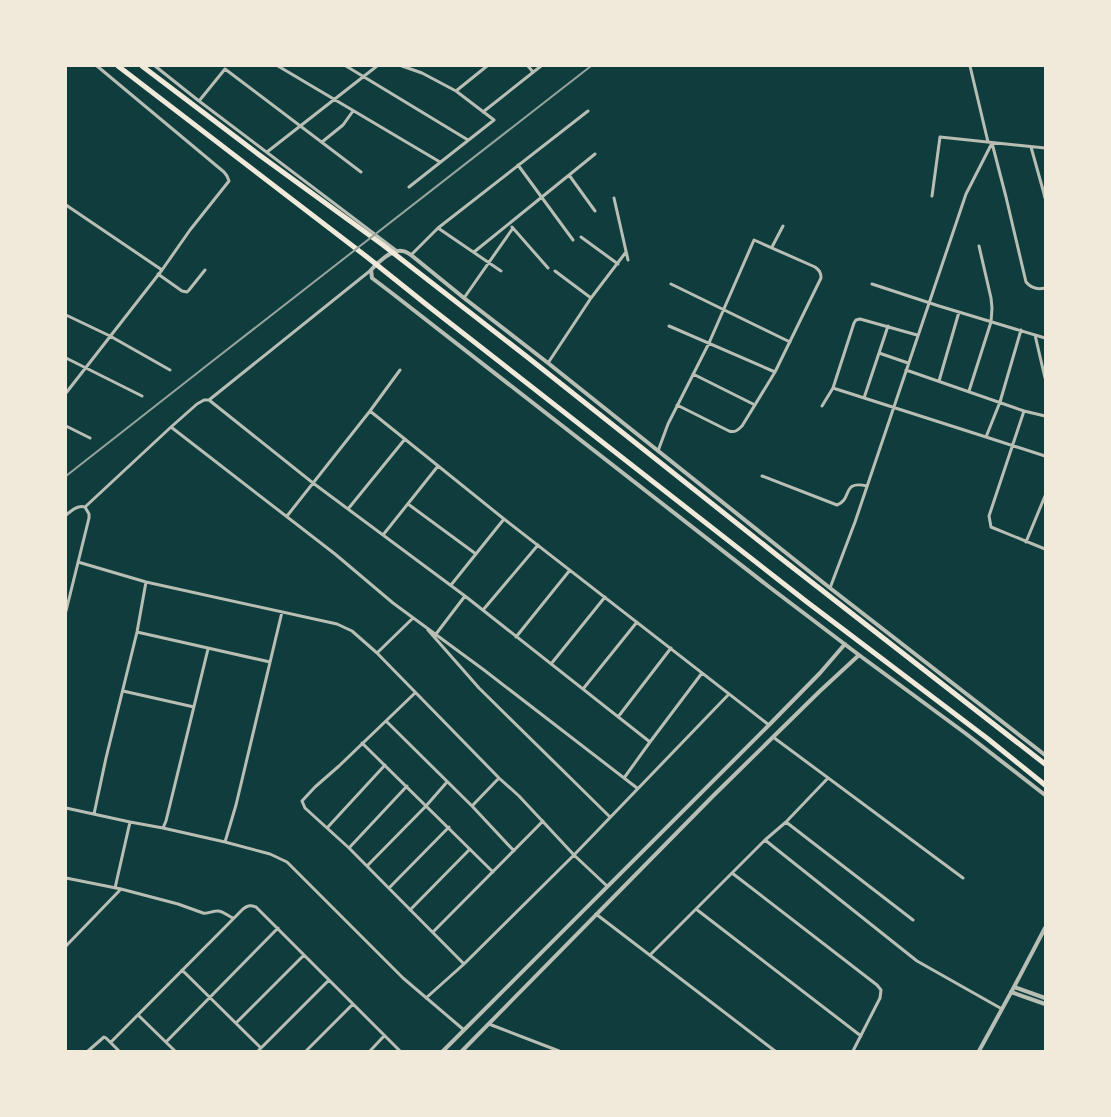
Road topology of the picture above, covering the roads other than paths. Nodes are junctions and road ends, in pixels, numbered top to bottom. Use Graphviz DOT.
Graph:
graph roads {
  1 [pos="97,66"];
  2 [pos="142,66"];
  3 [pos="155,66"];
  4 [pos="278,66"];
  5 [pos="346,66"];
  6 [pos="377,66"];
  7 [pos="402,66"];
  8 [pos="486,66"];
  9 [pos="528,66"];
  10 [pos="541,66"];
  11 [pos="970,66"];
  12 [pos="119,67"];
  13 [pos="533,72"];
  14 [pos="363,77"];
  15 [pos="456,91"];
  16 [pos="334,100"];
  17 [pos="199,101"];
  18 [pos="353,111"];
  19 [pos="588,111"];
  20 [pos="483,112"];
  21 [pos="300,125"];
  22 [pos="468,140"];
  23 [pos="322,142"];
  24 [pos="990,142"];
  25 [pos="1031,147"];
  26 [pos="1045,148"];
  27 [pos="267,152"];
  28 [pos="595,154"];
  29 [pos="440,162"];
  30 [pos="518,165"];
  31 [pos="361,172"];
  32 [pos="569,176"];
  33 [pos="409,187"];
  34 [pos="1044,190"];
  35 [pos="932,196"];
  36 [pos="542,197"];
  37 [pos="614,198"];
  38 [pos="1045,198"];
  39 [pos="66,205"];
  40 [pos="595,211"];
  41 [pos="509,224"];
  42 [pos="783,226"];
  43 [pos="438,228"];
  44 [pos="513,228"];
  45 [pos="581,237"];
  46 [pos="573,240"];
  47 [pos="979,246"];
  48 [pos="772,247"];
  49 [pos="397,251"];
  50 [pos="474,252"];
  51 [pos="626,252"];
  52 [pos="411,255"];
  53 [pos="628,260"];
  54 [pos="488,262"];
  55 [pos="618,264"];
  56 [pos="548,268"];
  57 [pos="162,270"];
  58 [pos="205,270"];
  59 [pos="371,270"];
  60 [pos="501,271"];
  61 [pos="555,271"];
  62 [pos="158,274"];
  63 [pos="671,284"];
  64 [pos="872,284"];
  65 [pos="1045,288"];
  66 [pos="464,298"];
  67 [pos="591,298"];
  68 [pos="928,303"];
  69 [pos="723,310"];
  70 [pos="959,312"];
  71 [pos="66,315"];
  72 [pos="991,322"];
  73 [pos="669,326"];
  74 [pos="888,326"];
  75 [pos="1021,330"];
  76 [pos="917,335"];
  77 [pos="1036,335"];
  78 [pos="110,336"];
  79 [pos="1045,338"];
  80 [pos="790,342"];
  81 [pos="709,343"];
  82 [pos="879,353"];
  83 [pos="66,358"];
  84 [pos="548,363"];
  85 [pos="908,363"];
  86 [pos="86,367"];
  87 [pos="170,370"];
  88 [pos="400,370"];
  89 [pos="906,370"];
  90 [pos="775,372"];
  91 [pos="693,374"];
  92 [pos="1045,378"];
  93 [pos="939,381"];
  94 [pos="833,388"];
  95 [pos="66,391"];
  96 [pos="969,391"];
  97 [pos="142,396"];
  98 [pos="864,398"];
  99 [pos="209,400"];
  100 [pos="1000,402"];
  101 [pos="677,405"];
  102 [pos="755,405"];
  103 [pos="822,406"];
  104 [pos="893,408"];
  105 [pos="1024,411"];
  106 [pos="370,412"];
  107 [pos="1045,416"];
  108 [pos="66,426"];
  109 [pos="171,427"];
  110 [pos="986,437"];
  111 [pos="90,438"];
  112 [pos="405,439"];
  113 [pos="1013,446"];
  114 [pos="658,451"];
  115 [pos="1045,456"];
  116 [pos="438,466"];
  117 [pos="762,476"];
  118 [pos="313,483"];
  119 [pos="867,486"];
  120 [pos="1045,496"];
  121 [pos="408,504"];
  122 [pos="85,507"];
  123 [pos="348,509"];
  124 [pos="66,514"];
  125 [pos="287,516"];
  126 [pos="504,519"];
  127 [pos="383,535"];
  128 [pos="1026,542"];
  129 [pos="538,545"];
  130 [pos="1045,549"];
  131 [pos="476,554"];
  132 [pos="78,562"];
  133 [pos="570,570"];
  134 [pos="146,582"];
  135 [pos="451,585"];
  136 [pos="830,588"];
  137 [pos="465,596"];
  138 [pos="605,597"];
  139 [pos="482,610"];
  140 [pos="66,612"];
  141 [pos="282,612"];
  142 [pos="413,618"];
  143 [pos="637,622"];
  144 [pos="424,626"];
  145 [pos="137,632"];
  146 [pos="436,634"];
  147 [pos="516,636"];
  148 [pos="845,644"];
  149 [pos="671,648"];
  150 [pos="208,649"];
  151 [pos="377,653"];
  152 [pos="859,655"];
  153 [pos="270,662"];
  154 [pos="551,664"];
  155 [pos="702,673"];
  156 [pos="583,689"];
  157 [pos="123,691"];
  158 [pos="415,693"];
  159 [pos="729,694"];
  160 [pos="194,707"];
  161 [pos="618,717"];
  162 [pos="386,721"];
  163 [pos="769,725"];
  164 [pos="773,737"];
  165 [pos="650,742"];
  166 [pos="362,743"];
  167 [pos="1045,754"];
  168 [pos="1045,764"];
  169 [pos="385,765"];
  170 [pos="499,778"];
  171 [pos="624,778"];
  172 [pos="828,778"];
  173 [pos="447,782"];
  174 [pos="1045,785"];
  175 [pos="406,786"];
  176 [pos="637,788"];
  177 [pos="1045,795"];
  178 [pos="426,806"];
  179 [pos="472,806"];
  180 [pos="66,808"];
  181 [pos="94,814"];
  182 [pos="610,817"];
  183 [pos="543,821"];
  184 [pos="130,822"];
  185 [pos="786,822"];
  186 [pos="449,827"];
  187 [pos="163,828"];
  188 [pos="327,828"];
  189 [pos="765,840"];
  190 [pos="225,842"];
  191 [pos="349,848"];
  192 [pos="470,849"];
  193 [pos="514,851"];
  194 [pos="574,855"];
  195 [pos="367,866"];
  196 [pos="493,872"];
  197 [pos="732,873"];
  198 [pos="66,878"];
  199 [pos="963,878"];
  200 [pos="607,886"];
  201 [pos="115,888"];
  202 [pos="390,888"];
  203 [pos="121,889"];
  204 [pos="696,909"];
  205 [pos="410,910"];
  206 [pos="596,914"];
  207 [pos="233,918"];
  208 [pos="913,920"];
  209 [pos="278,928"];
  210 [pos="1045,928"];
  211 [pos="433,932"];
  212 [pos="66,946"];
  213 [pos="304,955"];
  214 [pos="650,955"];
  215 [pos="464,964"];
  216 [pos="182,970"];
  217 [pos="329,980"];
  218 [pos="1014,987"];
  219 [pos="1011,992"];
  220 [pos="210,997"];
  221 [pos="426,998"];
  222 [pos="1045,998"];
  223 [pos="353,1004"];
  224 [pos="1045,1004"];
  225 [pos="1002,1009"];
  226 [pos="138,1015"];
  227 [pos="236,1023"];
  228 [pos="488,1024"];
  229 [pos="464,1030"];
  230 [pos="384,1036"];
  231 [pos="861,1036"];
  232 [pos="111,1042"];
  233 [pos="166,1042"];
  234 [pos="261,1048"];
  235 [pos="88,1051"];
  236 [pos="119,1051"];
  237 [pos="175,1051"];
  238 [pos="258,1051"];
  239 [pos="306,1051"];
  240 [pos="370,1051"];
  241 [pos="400,1051"];
  242 [pos="443,1051"];
  243 [pos="462,1051"];
  244 [pos="559,1051"];
  245 [pos="775,1051"];
  246 [pos="853,1051"];
  247 [pos="979,1051"];
  1 -- 57 [label="street"];
  2 -- 168 [label="highway"];
  3 -- 17 [label="street"];
  4 -- 16 [label="street"];
  5 -- 14 [label="street"];
  6 -- 14 [label="street"];
  7 -- 15 [label="street"];
  8 -- 15 [label="street"];
  9 -- 13 [label="street"];
  10 -- 13 [label="street"];
  11 -- 24 [label="street"];
  12 -- 174 [label="highway"];
  13 -- 20 [label="street"];
  14 -- 16 [label="street"];
  14 -- 22 [label="street"];
  15 -- 20 [label="street"];
  16 -- 18 [label="street"];
  16 -- 21 [label="street"];
  17 -- 21 [label="street"];
  17 -- 27 [label="street"];
  18 -- 23 [label="street"];
  18 -- 29 [label="street"];
  19 -- 30 [label="street"];
  20 -- 22 [label="street"];
  21 -- 23 [label="street"];
  21 -- 27 [label="street"];
  22 -- 29 [label="street"];
  23 -- 31 [label="street"];
  24 -- 25 [label="street"];
  24 -- 35 [label="street"];
  24 -- 65 [label="street"];
  24 -- 68 [label="street"];
  25 -- 26 [label="street"];
  25 -- 34 [label="street"];
  27 -- 49 [label="street"];
  28 -- 32 [label="street"];
  29 -- 33 [label="street"];
  30 -- 36 [label="street"];
  30 -- 43 [label="street"];
  32 -- 36 [label="street"];
  32 -- 40 [label="street"];
  34 -- 38 [label="street"];
  36 -- 41 [label="street"];
  36 -- 46 [label="street"];
  37 -- 51 [label="street"];
  39 -- 57 [label="street"];
  41 -- 44 [label="street"];
  41 -- 50 [label="street"];
  42 -- 48 [label="street"];
  43 -- 50 [label="street"];
  43 -- 52 [label="street"];
  44 -- 54 [label="street"];
  44 -- 56 [label="street"];
  45 -- 55 [label="street"];
  47 -- 72 [label="street"];
  48 -- 69 [label="street"];
  48 -- 80 [label="street"];
  49 -- 52 [label="street"];
  49 -- 59 [label="street"];
  50 -- 54 [label="street"];
  51 -- 53 [label="street"];
  51 -- 55 [label="street"];
  52 -- 66 [label="street"];
  54 -- 60 [label="street"];
  54 -- 66 [label="street"];
  55 -- 67 [label="street"];
  57 -- 62 [label="street"];
  58 -- 62 [label="street"];
  59 -- 99 [label="street"];
  59 -- 148 [label="street"];
  61 -- 67 [label="street"];
  62 -- 78 [label="street"];
  63 -- 69 [label="street"];
  64 -- 68 [label="street"];
  66 -- 84 [label="street"];
  67 -- 84 [label="street"];
  68 -- 70 [label="street"];
  68 -- 76 [label="street"];
  69 -- 80 [label="street"];
  69 -- 81 [label="street"];
  70 -- 72 [label="street"];
  70 -- 93 [label="street"];
  71 -- 78 [label="street"];
  72 -- 75 [label="street"];
  72 -- 96 [label="street"];
  73 -- 81 [label="street"];
  74 -- 76 [label="street"];
  74 -- 82 [label="street"];
  74 -- 94 [label="street"];
  75 -- 77 [label="street"];
  75 -- 100 [label="street"];
  76 -- 85 [label="street"];
  77 -- 79 [label="street"];
  77 -- 92 [label="street"];
  78 -- 86 [label="street"];
  78 -- 87 [label="street"];
  80 -- 90 [label="street"];
  81 -- 90 [label="street"];
  81 -- 91 [label="street"];
  82 -- 85 [label="street"];
  82 -- 98 [label="street"];
  83 -- 86 [label="street"];
  84 -- 114 [label="street"];
  85 -- 89 [label="street"];
  86 -- 95 [label="street"];
  86 -- 97 [label="street"];
  88 -- 106 [label="street"];
  89 -- 93 [label="street"];
  89 -- 104 [label="street"];
  90 -- 102 [label="street"];
  91 -- 101 [label="street"];
  91 -- 102 [label="street"];
  93 -- 96 [label="street"];
  94 -- 98 [label="street"];
  94 -- 103 [label="street"];
  96 -- 100 [label="street"];
  98 -- 104 [label="street"];
  99 -- 109 [label="street"];
  99 -- 118 [label="street"];
  100 -- 105 [label="street"];
  100 -- 110 [label="street"];
  101 -- 102 [label="street"];
  101 -- 114 [label="street"];
  104 -- 110 [label="street"];
  104 -- 119 [label="street"];
  105 -- 107 [label="street"];
  105 -- 113 [label="street"];
  106 -- 112 [label="street"];
  106 -- 118 [label="street"];
  108 -- 111 [label="street"];
  109 -- 122 [label="street"];
  109 -- 125 [label="street"];
  110 -- 113 [label="street"];
  112 -- 116 [label="street"];
  112 -- 123 [label="street"];
  113 -- 115 [label="street"];
  113 -- 128 [label="street"];
  114 -- 136 [label="street"];
  116 -- 121 [label="street"];
  116 -- 126 [label="street"];
  117 -- 119 [label="street"];
  118 -- 123 [label="street"];
  118 -- 125 [label="street"];
  119 -- 136 [label="street"];
  120 -- 128 [label="street"];
  121 -- 127 [label="street"];
  121 -- 131 [label="street"];
  122 -- 124 [label="street"];
  122 -- 132 [label="street"];
  123 -- 127 [label="street"];
  125 -- 142 [label="street"];
  126 -- 129 [label="street"];
  126 -- 131 [label="street"];
  127 -- 135 [label="street"];
  128 -- 130 [label="street"];
  129 -- 133 [label="street"];
  129 -- 139 [label="street"];
  131 -- 135 [label="street"];
  132 -- 134 [label="street"];
  132 -- 140 [label="street"];
  133 -- 138 [label="street"];
  133 -- 147 [label="street"];
  134 -- 141 [label="street"];
  134 -- 145 [label="street"];
  135 -- 137 [label="street"];
  136 -- 167 [label="street"];
  137 -- 139 [label="street"];
  137 -- 146 [label="street"];
  138 -- 143 [label="street"];
  138 -- 154 [label="street"];
  139 -- 147 [label="street"];
  141 -- 151 [label="street"];
  141 -- 153 [label="street"];
  142 -- 144 [label="street"];
  142 -- 151 [label="street"];
  143 -- 149 [label="street"];
  143 -- 156 [label="street"];
  144 -- 146 [label="street"];
  144 -- 182 [label="street"];
  145 -- 150 [label="street"];
  145 -- 157 [label="street"];
  146 -- 171 [label="street"];
  147 -- 154 [label="street"];
  148 -- 152 [label="street"];
  148 -- 163 [label="street"];
  149 -- 155 [label="street"];
  149 -- 161 [label="street"];
  150 -- 153 [label="street"];
  150 -- 160 [label="street"];
  151 -- 158 [label="street"];
  152 -- 164 [label="street"];
  152 -- 177 [label="street"];
  153 -- 190 [label="street"];
  154 -- 156 [label="street"];
  155 -- 159 [label="street"];
  155 -- 165 [label="street"];
  156 -- 161 [label="street"];
  157 -- 160 [label="street"];
  157 -- 181 [label="street"];
  158 -- 162 [label="street"];
  158 -- 170 [label="street"];
  159 -- 163 [label="street"];
  159 -- 176 [label="street"];
  160 -- 187 [label="street"];
  161 -- 165 [label="street"];
  162 -- 166 [label="street"];
  162 -- 173 [label="street"];
  163 -- 200 [label="street"];
  164 -- 172 [label="street"];
  164 -- 206 [label="street"];
  165 -- 171 [label="street"];
  166 -- 169 [label="street"];
  166 -- 188 [label="street"];
  169 -- 175 [label="street"];
  169 -- 188 [label="street"];
  170 -- 179 [label="street"];
  170 -- 183 [label="street"];
  171 -- 176 [label="street"];
  172 -- 185 [label="street"];
  172 -- 199 [label="street"];
  173 -- 178 [label="street"];
  173 -- 179 [label="street"];
  175 -- 178 [label="street"];
  175 -- 191 [label="street"];
  176 -- 182 [label="street"];
  178 -- 186 [label="street"];
  178 -- 195 [label="street"];
  179 -- 193 [label="street"];
  180 -- 181 [label="street"];
  181 -- 184 [label="street"];
  182 -- 194 [label="street"];
  183 -- 193 [label="street"];
  183 -- 194 [label="street"];
  184 -- 187 [label="street"];
  184 -- 201 [label="street"];
  185 -- 189 [label="street"];
  185 -- 208 [label="street"];
  186 -- 192 [label="street"];
  186 -- 202 [label="street"];
  187 -- 190 [label="street"];
  188 -- 191 [label="street"];
  189 -- 197 [label="street"];
  189 -- 225 [label="street"];
  190 -- 221 [label="street"];
  191 -- 195 [label="street"];
  192 -- 196 [label="street"];
  192 -- 205 [label="street"];
  193 -- 196 [label="street"];
  194 -- 200 [label="street"];
  194 -- 215 [label="street"];
  195 -- 202 [label="street"];
  196 -- 211 [label="street"];
  197 -- 204 [label="street"];
  197 -- 231 [label="street"];
  198 -- 201 [label="street"];
  200 -- 229 [label="street"];
  201 -- 203 [label="street"];
  202 -- 205 [label="street"];
  203 -- 207 [label="street"];
  203 -- 212 [label="street"];
  204 -- 214 [label="street"];
  204 -- 231 [label="street"];
  205 -- 211 [label="street"];
  206 -- 214 [label="street"];
  206 -- 228 [label="street"];
  207 -- 209 [label="street"];
  207 -- 216 [label="street"];
  209 -- 213 [label="street"];
  209 -- 220 [label="street"];
  210 -- 218 [label="street"];
  211 -- 215 [label="street"];
  213 -- 217 [label="street"];
  213 -- 227 [label="street"];
  214 -- 245 [label="street"];
  215 -- 221 [label="street"];
  216 -- 220 [label="street"];
  216 -- 226 [label="street"];
  217 -- 223 [label="street"];
  217 -- 234 [label="street"];
  218 -- 219 [label="street"];
  218 -- 222 [label="street"];
  219 -- 224 [label="street"];
  219 -- 225 [label="street"];
  220 -- 227 [label="street"];
  220 -- 233 [label="street"];
  221 -- 229 [label="street"];
  223 -- 230 [label="street"];
  223 -- 239 [label="street"];
  225 -- 247 [label="street"];
  226 -- 232 [label="street"];
  226 -- 233 [label="street"];
  227 -- 234 [label="street"];
  228 -- 243 [label="street"];
  228 -- 244 [label="street"];
  229 -- 242 [label="street"];
  230 -- 240 [label="street"];
  230 -- 241 [label="street"];
  231 -- 246 [label="street"];
  232 -- 235 [label="street"];
  232 -- 236 [label="street"];
  233 -- 237 [label="street"];
  234 -- 238 [label="street"];
}
